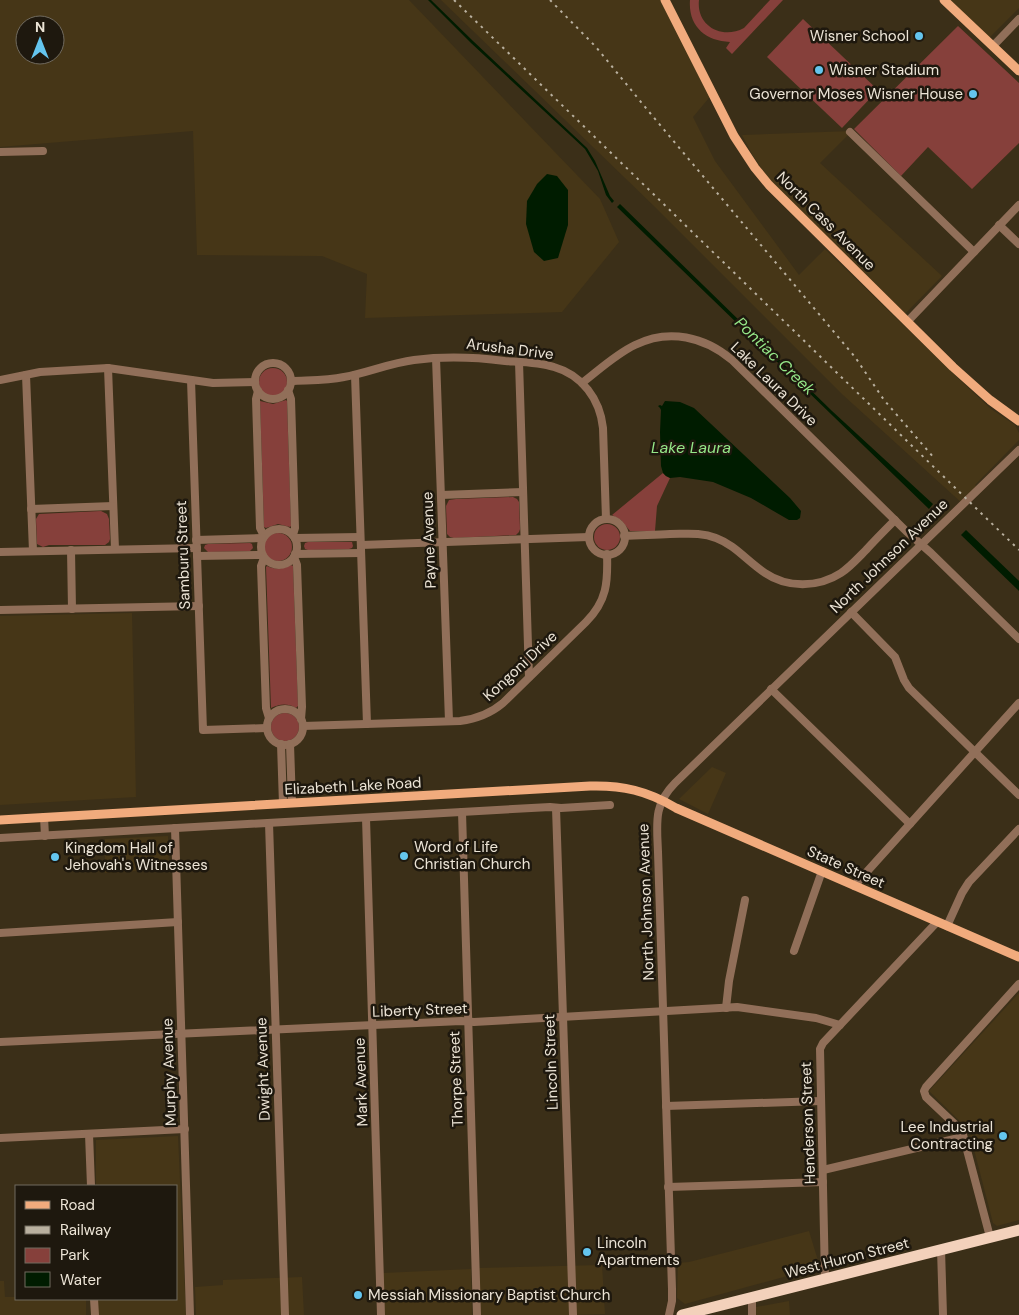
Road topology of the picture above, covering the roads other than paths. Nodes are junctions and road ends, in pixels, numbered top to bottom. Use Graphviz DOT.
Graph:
graph roads {
  1 [pos="665,0"];
  2 [pos="944,0"];
  3 [pos="1019,19"];
  4 [pos="993,46"];
  5 [pos="1019,71"];
  6 [pos="850,132"];
  7 [pos="43,151"];
  8 [pos="0,152"];
  9 [pos="1019,205"];
  10 [pos="999,225"];
  11 [pos="1019,244"];
  12 [pos="974,252"];
  13 [pos="908,322"];
  14 [pos="436,358"];
  15 [pos="519,362"];
  16 [pos="108,368"];
  17 [pos="26,375"];
  18 [pos="355,375"];
  19 [pos="0,380"];
  20 [pos="191,380"];
  21 [pos="291,381"];
  22 [pos="255,382"];
  23 [pos="582,383"];
  24 [pos="288,390"];
  25 [pos="258,391"];
  26 [pos="1019,421"];
  27 [pos="1019,450"];
  28 [pos="523,492"];
  29 [pos="441,495"];
  30 [pos="113,506"];
  31 [pos="31,509"];
  32 [pos="606,519"];
  33 [pos="895,520"];
  34 [pos="624,536"];
  35 [pos="263,537"];
  36 [pos="294,537"];
  37 [pos="589,537"];
  38 [pos="525,540"];
  39 [pos="443,542"];
  40 [pos="921,544"];
  41 [pos="361,545"];
  42 [pos="197,548"];
  43 [pos="115,549"];
  44 [pos="71,550"];
  45 [pos="33,551"];
  46 [pos="0,552"];
  47 [pos="607,554"];
  48 [pos="294,555"];
  49 [pos="263,556"];
  50 [pos="199,606"];
  51 [pos="72,609"];
  52 [pos="0,610"];
  53 [pos="851,612"];
  54 [pos="1019,639"];
  55 [pos="530,677"];
  56 [pos="771,689"];
  57 [pos="1019,703"];
  58 [pos="269,718"];
  59 [pos="449,721"];
  60 [pos="302,722"];
  61 [pos="367,724"];
  62 [pos="266,728"];
  63 [pos="281,744"];
  64 [pos="290,744"];
  65 [pos="974,752"];
  66 [pos="1019,795"];
  67 [pos="662,800"];
  68 [pos="287,803"];
  69 [pos="610,805"];
  70 [pos="556,808"];
  71 [pos="462,812"];
  72 [pos="44,817"];
  73 [pos="366,818"];
  74 [pos="0,820"];
  75 [pos="269,823"];
  76 [pos="910,824"];
  77 [pos="175,828"];
  78 [pos="1019,829"];
  79 [pos="45,836"];
  80 [pos="0,838"];
  81 [pos="822,871"];
  82 [pos="854,886"];
  83 [pos="745,900"];
  84 [pos="178,922"];
  85 [pos="937,922"];
  86 [pos="947,926"];
  87 [pos="0,933"];
  88 [pos="794,951"];
  89 [pos="1019,957"];
  90 [pos="1019,984"];
  91 [pos="726,1008"];
  92 [pos="663,1011"];
  93 [pos="563,1017"];
  94 [pos="468,1022"];
  95 [pos="373,1025"];
  96 [pos="840,1025"];
  97 [pos="276,1029"];
  98 [pos="182,1034"];
  99 [pos="0,1042"];
  100 [pos="821,1101"];
  101 [pos="666,1106"];
  102 [pos="184,1129"];
  103 [pos="89,1134"];
  104 [pos="963,1137"];
  105 [pos="0,1138"];
  106 [pos="823,1170"];
  107 [pos="823,1182"];
  108 [pos="91,1185"];
  109 [pos="668,1187"];
  110 [pos="1019,1230"];
  111 [pos="990,1237"];
  112 [pos="941,1250"];
  113 [pos="825,1279"];
  114 [pos="752,1298"];
  115 [pos="94,1300"];
  116 [pos="95,1315"];
  117 [pos="190,1315"];
  118 [pos="284,1315"];
  119 [pos="382,1315"];
  120 [pos="477,1315"];
  121 [pos="573,1315"];
  122 [pos="670,1315"];
  123 [pos="682,1315"];
  124 [pos="752,1315"];
  125 [pos="943,1315"];
  1 -- 13 [label="main road, North Cass Avenue"];
  2 -- 4 [label="main road"];
  3 -- 4 [label="street"];
  4 -- 5 [label="main road"];
  6 -- 12 [label="street"];
  7 -- 8 [label="street"];
  9 -- 10 [label="street"];
  10 -- 11 [label="street"];
  10 -- 12 [label="street"];
  12 -- 13 [label="street"];
  13 -- 26 [label="main road, North Cass Avenue"];
  14 -- 15 [label="street, Arusha Drive"];
  14 -- 18 [label="street, Arusha Drive"];
  14 -- 29 [label="street, Payne Avenue"];
  15 -- 23 [label="street, Arusha Drive"];
  15 -- 28 [label="street"];
  16 -- 17 [label="street"];
  16 -- 20 [label="street"];
  16 -- 30 [label="street"];
  17 -- 19 [label="street"];
  17 -- 31 [label="street"];
  18 -- 21 [label="street, Arusha Drive"];
  18 -- 41 [label="street"];
  20 -- 22 [label="street"];
  20 -- 42 [label="street, Samburu Street"];
  21 -- 22 [label="street"];
  21 -- 24 [label="street"];
  22 -- 25 [label="street"];
  23 -- 32 [label="street, Arusha Drive"];
  23 -- 33 [label="street, Lake Laura Drive"];
  24 -- 25 [label="street"];
  24 -- 36 [label="street"];
  25 -- 35 [label="street"];
  27 -- 40 [label="street, North Johnson Avenue"];
  28 -- 29 [label="street"];
  28 -- 38 [label="street"];
  29 -- 39 [label="street, Payne Avenue"];
  30 -- 31 [label="street"];
  30 -- 43 [label="street"];
  31 -- 45 [label="street"];
  32 -- 34 [label="street"];
  32 -- 37 [label="street"];
  33 -- 34 [label="street"];
  33 -- 40 [label="street, Lake Laura Drive"];
  34 -- 47 [label="street"];
  35 -- 36 [label="street"];
  35 -- 42 [label="street"];
  35 -- 49 [label="street"];
  36 -- 41 [label="street"];
  36 -- 48 [label="street"];
  37 -- 38 [label="street"];
  37 -- 47 [label="street"];
  38 -- 39 [label="street"];
  38 -- 55 [label="street"];
  39 -- 41 [label="street"];
  39 -- 59 [label="street, Payne Avenue"];
  40 -- 53 [label="street, North Johnson Avenue"];
  40 -- 54 [label="street, Lake Laura Drive"];
  41 -- 48 [label="street"];
  41 -- 61 [label="street"];
  42 -- 43 [label="street"];
  42 -- 49 [label="street"];
  42 -- 50 [label="street, Samburu Street"];
  43 -- 44 [label="street"];
  44 -- 45 [label="street"];
  44 -- 51 [label="street"];
  45 -- 46 [label="street"];
  47 -- 55 [label="street, Kongoni Drive"];
  48 -- 49 [label="street"];
  48 -- 60 [label="street"];
  49 -- 58 [label="street"];
  50 -- 51 [label="street"];
  50 -- 62 [label="street, Samburu Street"];
  51 -- 52 [label="street"];
  53 -- 56 [label="street, North Johnson Avenue"];
  53 -- 65 [label="street"];
  55 -- 59 [label="street, Kongoni Drive"];
  56 -- 67 [label="street, North Johnson Avenue"];
  56 -- 76 [label="street"];
  57 -- 65 [label="street"];
  58 -- 60 [label="street"];
  58 -- 62 [label="street"];
  59 -- 61 [label="street, Kongoni Drive"];
  60 -- 61 [label="street, Kongoni Drive"];
  60 -- 64 [label="street"];
  62 -- 63 [label="street"];
  63 -- 64 [label="street"];
  63 -- 68 [label="street"];
  64 -- 68 [label="street"];
  65 -- 66 [label="street"];
  65 -- 76 [label="street"];
  67 -- 68 [label="main road, Elizabeth Lake Road"];
  67 -- 81 [label="main road, State Street"];
  67 -- 92 [label="street, North Johnson Avenue"];
  68 -- 72 [label="main road, Elizabeth Lake Road"];
  69 -- 70 [label="street"];
  70 -- 71 [label="street"];
  70 -- 93 [label="street, Lincoln Street"];
  71 -- 73 [label="street"];
  71 -- 94 [label="street, Thorpe Street"];
  72 -- 74 [label="main road, Elizabeth Lake Road"];
  72 -- 79 [label="street"];
  73 -- 75 [label="street"];
  73 -- 95 [label="street, Mark Avenue"];
  75 -- 77 [label="street"];
  75 -- 97 [label="street, Dwight Avenue"];
  76 -- 82 [label="street"];
  77 -- 79 [label="street"];
  77 -- 84 [label="street, Murphy Avenue"];
  78 -- 86 [label="street"];
  79 -- 80 [label="street"];
  81 -- 82 [label="main road, State Street"];
  81 -- 88 [label="street"];
  82 -- 85 [label="main road, State Street"];
  83 -- 91 [label="street"];
  84 -- 87 [label="street"];
  84 -- 98 [label="street, Murphy Avenue"];
  85 -- 86 [label="main road, State Street"];
  85 -- 96 [label="street, Henderson Street"];
  86 -- 89 [label="main road, State Street"];
  90 -- 104 [label="street"];
  91 -- 92 [label="street, Liberty Street"];
  91 -- 96 [label="street, Liberty Street"];
  92 -- 93 [label="street, Liberty Street"];
  92 -- 101 [label="street, North Johnson Avenue"];
  93 -- 94 [label="street, Liberty Street"];
  93 -- 121 [label="street, Lincoln Street"];
  94 -- 95 [label="street, Liberty Street"];
  94 -- 120 [label="street, Thorpe Street"];
  95 -- 97 [label="street, Liberty Street"];
  95 -- 119 [label="street, Mark Avenue"];
  96 -- 100 [label="street, Henderson Street"];
  97 -- 98 [label="street, Liberty Street"];
  97 -- 118 [label="street, Dwight Avenue"];
  98 -- 99 [label="street, Liberty Street"];
  98 -- 102 [label="street, Murphy Avenue"];
  100 -- 101 [label="street"];
  100 -- 106 [label="street, Henderson Street"];
  101 -- 109 [label="street, North Johnson Avenue"];
  102 -- 103 [label="street"];
  102 -- 117 [label="street, Murphy Avenue"];
  103 -- 105 [label="street"];
  103 -- 108 [label="street"];
  104 -- 106 [label="street"];
  104 -- 111 [label="street"];
  106 -- 107 [label="street, Henderson Street"];
  107 -- 109 [label="street"];
  107 -- 113 [label="street, Henderson Street"];
  109 -- 122 [label="street, North Johnson Avenue"];
  110 -- 111 [label="highway, West Huron Street"];
  111 -- 112 [label="highway, West Huron Street"];
  112 -- 113 [label="highway, West Huron Street"];
  112 -- 125 [label="street"];
  113 -- 114 [label="highway, West Huron Street"];
  114 -- 123 [label="highway, West Huron Street"];
  114 -- 124 [label="street"];
  115 -- 116 [label="street"];
}
